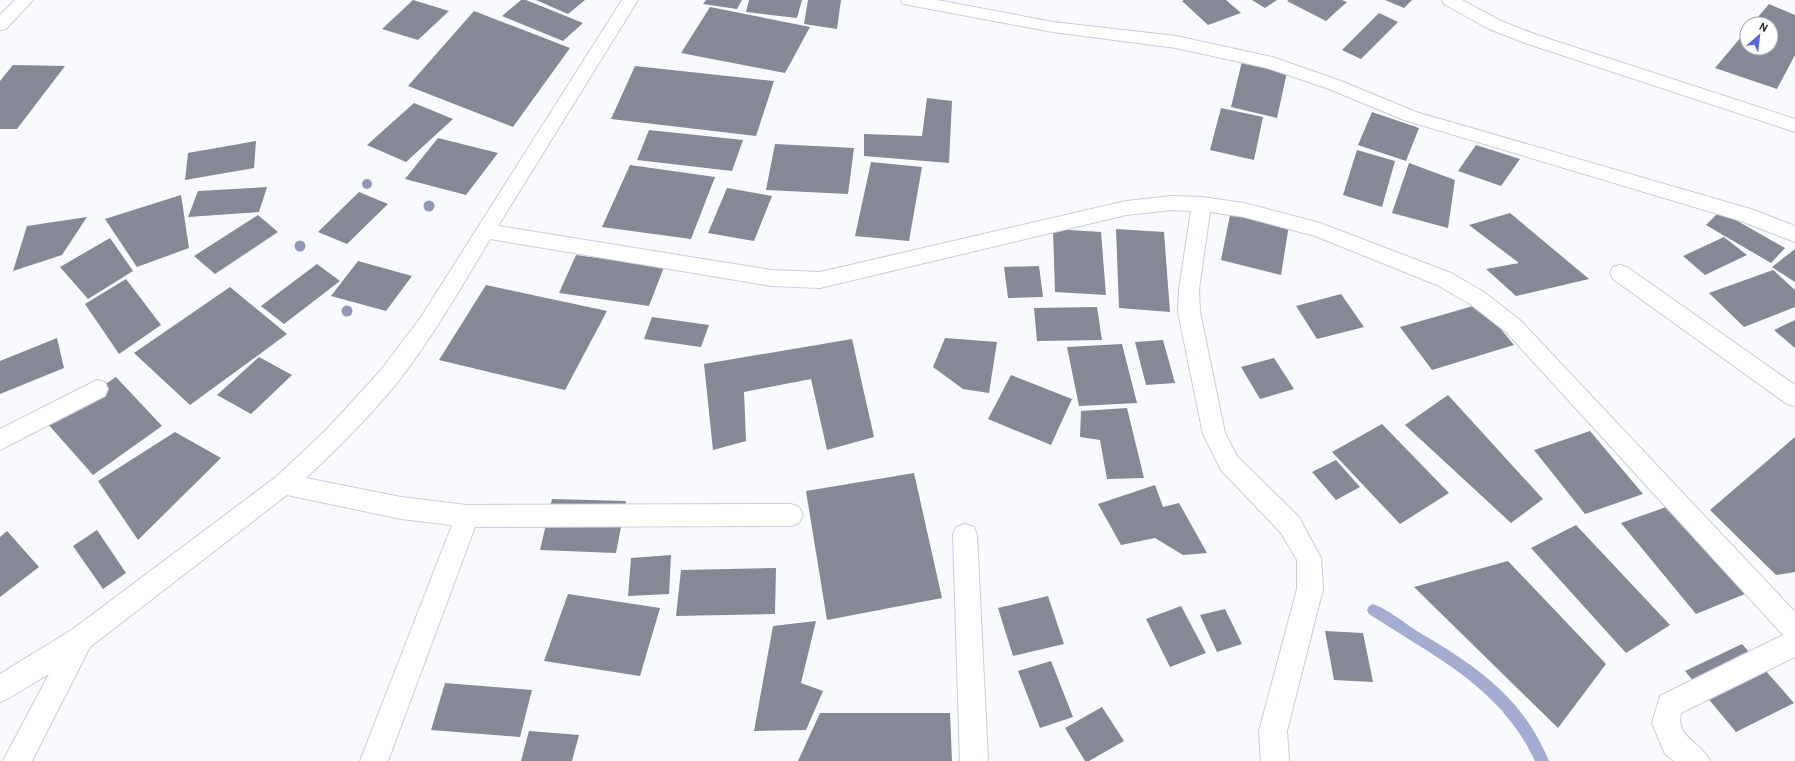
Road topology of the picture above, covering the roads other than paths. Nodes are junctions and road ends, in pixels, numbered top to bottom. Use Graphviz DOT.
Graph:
graph roads {
  1 [pos="25,0"];
  2 [pos="630,0"];
  3 [pos="909,0"];
  4 [pos="1450,0"];
  5 [pos="0,25"];
  6 [pos="1795,126"];
  7 [pos="1202,204"];
  8 [pos="485,231"];
  9 [pos="1795,234"];
  10 [pos="1620,273"];
  11 [pos="97,389"];
  12 [pos="1795,397"];
  13 [pos="0,440"];
  14 [pos="284,484"];
  15 [pos="791,515"];
  16 [pos="467,516"];
  17 [pos="965,536"];
  18 [pos="1795,630"];
  19 [pos="82,638"];
  20 [pos="1795,643"];
  21 [pos="0,690"];
  22 [pos="17,761"];
  23 [pos="374,761"];
  24 [pos="974,761"];
  25 [pos="1275,761"];
  26 [pos="1696,761"];
  1 -- 5 [label="street"];
  2 -- 8 [label="street"];
  3 -- 9 [label="street"];
  4 -- 6 [label="street"];
  7 -- 8 [label="street"];
  7 -- 18 [label="street"];
  7 -- 25 [label="street"];
  8 -- 14 [label="street"];
  10 -- 12 [label="street"];
  11 -- 13 [label="street"];
  14 -- 16 [label="street"];
  14 -- 19 [label="street"];
  15 -- 16 [label="street"];
  16 -- 23 [label="street"];
  17 -- 24 [label="street"];
  19 -- 21 [label="street"];
  19 -- 22 [label="street"];
  20 -- 26 [label="street"];
}
